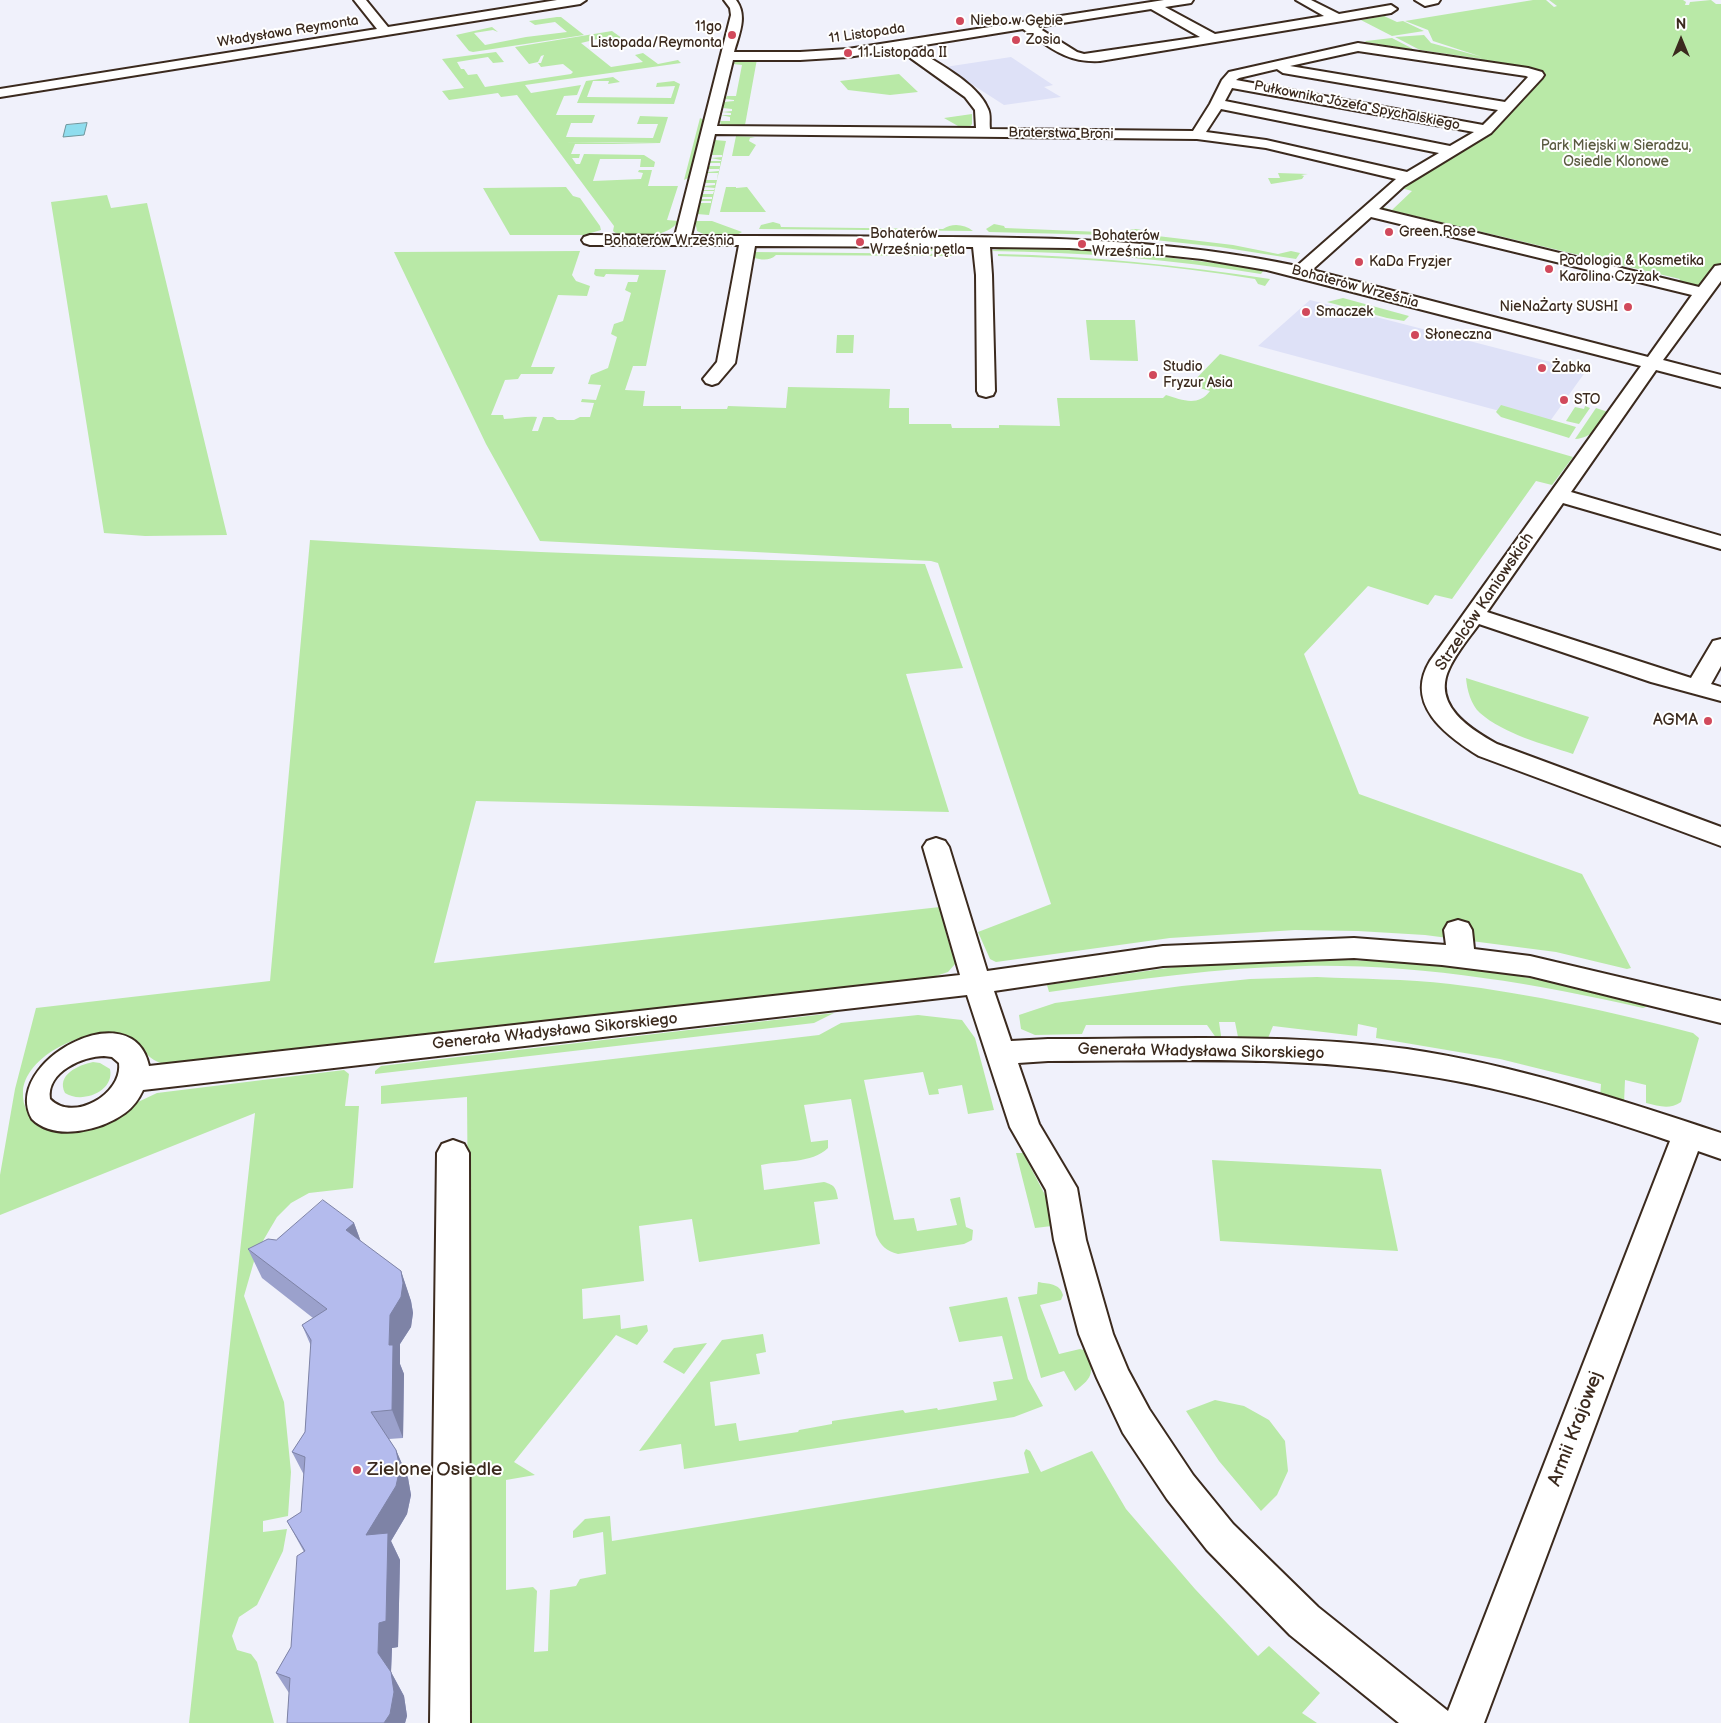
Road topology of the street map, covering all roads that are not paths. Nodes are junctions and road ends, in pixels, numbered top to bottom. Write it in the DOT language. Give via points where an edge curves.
graph roads {
  1 [pos="360,0"];
  2 [pos="580,0"];
  3 [pos="730,0"];
  4 [pos="1187,0"];
  5 [pos="1302,0"];
  6 [pos="1421,0"];
  7 [pos="1434,0"];
  8 [pos="1152,5"];
  9 [pos="1391,9"];
  10 [pos="1337,18"];
  11 [pos="1025,24"];
  12 [pos="385,31"];
  13 [pos="1212,38"];
  14 [pos="901,45"];
  15 [pos="728,56"];
  16 [pos="1270,66"];
  17 [pos="1228,82"];
  18 [pos="0,93"];
  19 [pos="1217,104"];
  20 [pos="1507,107"];
  21 [pos="709,130"];
  22 [pos="1486,130"];
  23 [pos="984,133"];
  24 [pos="1197,135"];
  25 [pos="1452,151"];
  26 [pos="1408,177"];
  27 [pos="1367,211"];
  28 [pos="590,240"];
  29 [pos="682,241"];
  30 [pos="748,241"];
  31 [pos="980,242"];
  32 [pos="1721,270"];
  33 [pos="1300,272"];
  34 [pos="1703,293"];
  35 [pos="1652,363"];
  36 [pos="712,379"];
  37 [pos="1721,381"];
  38 [pos="986,391"];
  39 [pos="1559,495"];
  40 [pos="1721,543"];
  41 [pos="1475,615"];
  42 [pos="1721,646"];
  43 [pos="1698,686"];
  44 [pos="1721,694"];
  45 [pos="1721,836"];
  46 [pos="936,847"];
  47 [pos="1458,930"];
  48 [pos="1461,958"];
  49 [pos="977,984"];
  50 [pos="1721,1012"];
  51 [pos="1000,1053"];
  52 [pos="134,1079"];
  53 [pos="1688,1135"];
  54 [pos="1721,1146"];
  55 [pos="453,1153"];
  56 [pos="450,1723"];
  57 [pos="1434,1723"];
  58 [pos="1464,1723"];
  1 -- 12 [label="street"];
  2 -- 12 [label="street, Władysława Reymonta"];
  3 -- 15 [label="street" via="737,10"];
  4 -- 8 [label="street, 11 Listopada"];
  5 -- 10 [label="street"];
  6 -- 7 [label="street"];
  8 -- 11 [label="street, 11 Listopada"];
  8 -- 13 [label="street"];
  9 -- 10 [label="street"];
  10 -- 13 [label="street"];
  11 -- 13 [label="street" via="1072,55 1084,58"];
  11 -- 14 [label="street, 11 Listopada"];
  12 -- 18 [label="street, Władysława Reymonta"];
  14 -- 15 [label="street, 11 Listopada" via="822,55"];
  14 -- 23 [label="street" via="972,96 982,110"];
  15 -- 21 [label="street"];
  16 -- 17 [label="street, Pułkownika Józefa Spychalskiego" via="1238,73"];
  16 -- 20 [label="street, Pułkownika Józefa Spychalskiego"];
  16 -- 20 [label="street, Pułkownika Józefa Spychalskiego" via="1362,47 1537,76"];
  17 -- 19 [label="street"];
  17 -- 22 [label="street, Pułkownika Józefa Spychalskiego"];
  19 -- 24 [label="street"];
  19 -- 25 [label="street, Pułkownika Józefa Spychalskiego"];
  20 -- 22 [label="street"];
  21 -- 23 [label="street, Braterstwa Broni"];
  21 -- 29 [label="street"];
  22 -- 25 [label="street"];
  23 -- 24 [label="street, Braterstwa Broni"];
  24 -- 26 [label="street, Braterstwa Broni" via="1266,144"];
  25 -- 26 [label="street"];
  26 -- 27 [label="street"];
  27 -- 33 [label="street"];
  27 -- 34 [label="street"];
  28 -- 29 [label="street, Bohaterów Września"];
  29 -- 30 [label="street, Bohaterów Września"];
  30 -- 31 [label="street, Bohaterów Września"];
  30 -- 36 [label="street, Bohaterów Września" via="726,363"];
  31 -- 33 [label="street, Bohaterów Września" via="1142,247 1236,259"];
  31 -- 38 [label="street" via="984,274"];
  32 -- 34 [label="street, Strzelców Kaniowskich"];
  33 -- 35 [label="street, Bohaterów Września"];
  34 -- 35 [label="street, Strzelców Kaniowskich"];
  35 -- 37 [label="street, Bohaterów Września"];
  35 -- 39 [label="street, Strzelców Kaniowskich"];
  39 -- 40 [label="street"];
  39 -- 41 [label="street, Strzelców Kaniowskich"];
  41 -- 43 [label="street" via="1659,677"];
  41 -- 45 [label="street, Strzelców Kaniowskich" via="1436,671 1433,684 1437,707 1452,725 1473,742 1508,759"];
  42 -- 43 [label="street"];
  43 -- 44 [label="street"];
  46 -- 49 [label="street"];
  47 -- 48 [label="street"];
  48 -- 49 [label="street, Generała Władysława Sikorskiego" via="1354,948 1248,951 1163,956"];
  48 -- 50 [label="street, Generała Władysława Sikorskiego" via="1530,966"];
  49 -- 51 [label="street"];
  49 -- 52 [label="street, Generała Władysława Sikorskiego"];
  51 -- 53 [label="street, Generała Władysława Sikorskiego" via="1281,1050 1406,1061 1528,1085 1630,1114"];
  51 -- 57 [label="street" via="1025,1127 1061,1188 1070,1240 1096,1334 1136,1421 1180,1487 1220,1537 1304,1622 1408,1706"];
  53 -- 54 [label="street, Generała Władysława Sikorskiego"];
  53 -- 58 [label="street, Armii Krajowej"];
  55 -- 56 [label="street"];
}
